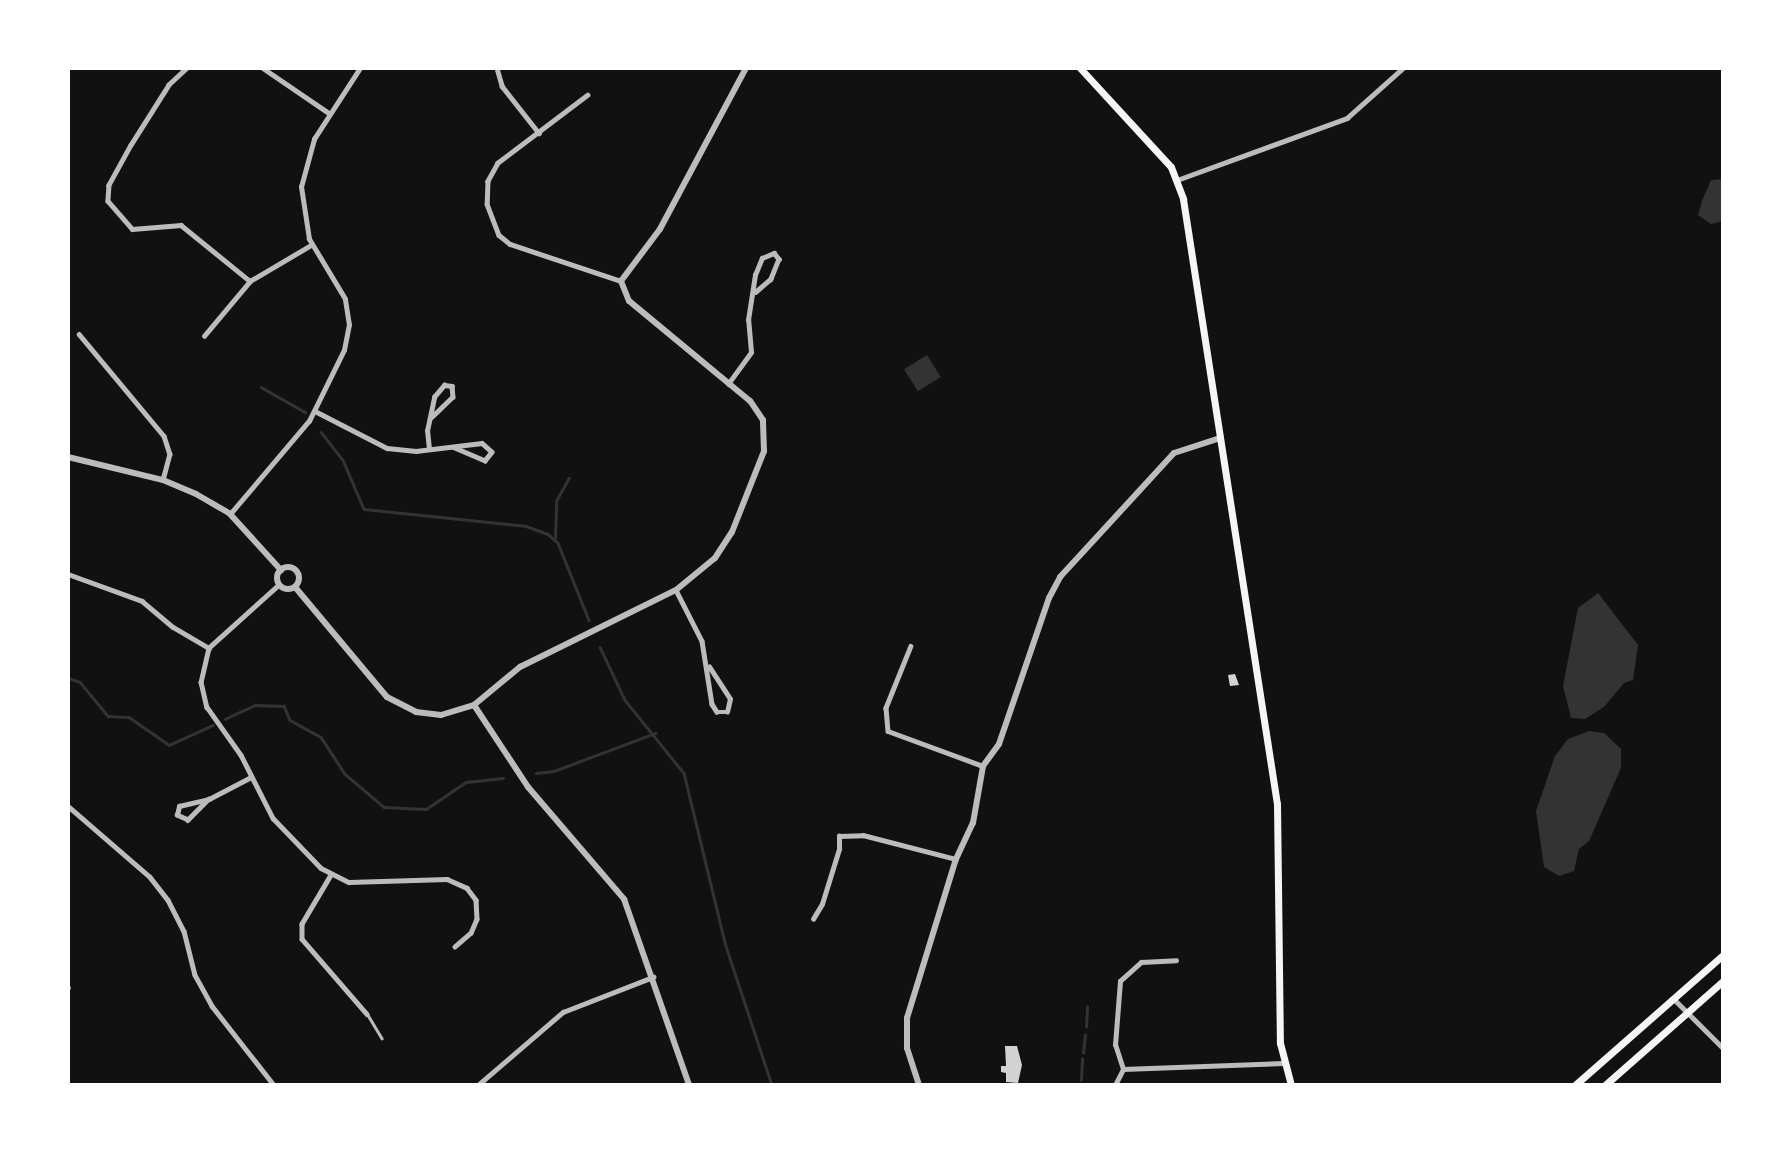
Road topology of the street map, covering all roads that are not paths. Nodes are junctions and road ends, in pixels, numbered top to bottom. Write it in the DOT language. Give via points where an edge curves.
graph roads {
  1 [pos="187,68"];
  2 [pos="263,68"];
  3 [pos="360,68"];
  4 [pos="497,68"];
  5 [pos="746,68"];
  6 [pos="1080,68"];
  7 [pos="1403,68"];
  8 [pos="589,96"];
  9 [pos="330,113"];
  10 [pos="539,133"];
  11 [pos="1177,180"];
  12 [pos="311,245"];
  13 [pos="250,281"];
  14 [pos="621,281"];
  15 [pos="756,292"];
  16 [pos="79,334"];
  17 [pos="204,336"];
  18 [pos="728,384"];
  19 [pos="315,411"];
  20 [pos="432,417"];
  21 [pos="1217,439"];
  22 [pos="454,448"];
  23 [pos="429,450"];
  24 [pos="68,457"];
  25 [pos="163,480"];
  26 [pos="230,514"];
  27 [pos="281,570"];
  28 [pos="68,574"];
  29 [pos="279,585"];
  30 [pos="295,587"];
  31 [pos="676,590"];
  32 [pos="911,646"];
  33 [pos="209,648"];
  34 [pos="709,667"];
  35 [pos="474,705"];
  36 [pos="984,766"];
  37 [pos="251,778"];
  38 [pos="209,799"];
  39 [pos="68,806"];
  40 [pos="956,859"];
  41 [pos="331,875"];
  42 [pos="813,919"];
  43 [pos="455,947"];
  44 [pos="1723,955"];
  45 [pos="1176,960"];
  46 [pos="654,977"];
  47 [pos="1723,981"];
  48 [pos="1674,998"];
  49 [pos="1686,1013"];
  50 [pos="367,1014"];
  51 [pos="382,1038"];
  52 [pos="1723,1048"];
  53 [pos="1284,1063"];
  54 [pos="1123,1069"];
  55 [pos="1579,1083"];
  56 [pos="274,1085"];
  57 [pos="478,1085"];
  58 [pos="689,1085"];
  59 [pos="919,1085"];
  60 [pos="1115,1085"];
  61 [pos="1291,1085"];
  62 [pos="1605,1085"];
  1 -- 13 [label="street" via="170,85 106,193 113,211 132,229 181,225"];
  2 -- 9 [label="street"];
  3 -- 9 [label="street"];
  4 -- 10 [label="street" via="502,86"];
  5 -- 14 [label="street" via="660,229"];
  6 -- 11 [label="main road" via="1157,151"];
  7 -- 11 [label="street" via="1347,118"];
  8 -- 10 [label="street"];
  9 -- 12 [label="street" via="308,151 302,180 303,219"];
  10 -- 14 [label="street" via="515,147 488,181 492,223 510,244"];
  11 -- 21 [label="main road"];
  12 -- 13 [label="street"];
  12 -- 19 [label="street" via="345,299 349,325 344,350"];
  13 -- 17 [label="street"];
  14 -- 18 [label="street" via="629,300"];
  15 -- 15 [label="street" via="762,258 774,253 779,260 771,279"];
  15 -- 18 [label="street" via="748,320 751,352"];
  16 -- 25 [label="street" via="164,436 170,454"];
  18 -- 31 [label="street" via="750,401 763,419 764,451 732,531 715,558"];
  19 -- 23 [label="street" via="378,446"];
  19 -- 26 [label="street"];
  20 -- 20 [label="street" via="434,397 444,385 452,386 453,397"];
  20 -- 23 [label="street"];
  21 -- 36 [label="street" via="1174,453 1060,577 999,744"];
  21 -- 53 [label="main road" via="1277,804 1278,1003"];
  22 -- 22 [label="street" via="482,443 492,452 485,461"];
  22 -- 23 [label="street"];
  24 -- 25 [label="street"];
  25 -- 26 [label="street"];
  26 -- 27 [label="street"];
  27 -- 29 [label="street"];
  27 -- 30 [label="street" via="296,571"];
  28 -- 33 [label="street" via="142,601"];
  29 -- 30 [label="street"];
  29 -- 33 [label="street"];
  30 -- 35 [label="street" via="396,703 432,715"];
  31 -- 34 [label="street" via="693,618"];
  31 -- 35 [label="street" via="520,667"];
  32 -- 36 [label="street" via="886,708 888,731"];
  33 -- 37 [label="street" via="201,672 204,699"];
  34 -- 34 [label="street" via="730,699 727,712 717,712 712,704"];
  35 -- 46 [label="street" via="528,788 624,899"];
  36 -- 40 [label="street" via="976,814"];
  37 -- 38 [label="street"];
  37 -- 41 [label="street" via="282,831"];
  38 -- 38 [label="street" via="188,820 177,815 179,806"];
  39 -- 56 [label="street" via="150,877 169,900 184,931 195,975 212,1006"];
  40 -- 42 [label="street" via="863,835 839,836 826,893"];
  40 -- 59 [label="street" via="906,1018 906,1048"];
  41 -- 43 [label="street" via="359,883 447,879 461,883 472,893 478,913 471,933"];
  41 -- 50 [label="street" via="302,924 302,939"];
  44 -- 48 [label="main road"];
  45 -- 54 [label="street" via="1141,962 1120,981 1115,1045"];
  46 -- 57 [label="street" via="563,1012"];
  46 -- 58 [label="street"];
  47 -- 49 [label="main road"];
  48 -- 49 [label="street"];
  48 -- 55 [label="main road"];
  49 -- 52 [label="street"];
  49 -- 62 [label="main road"];
  50 -- 51 [label="lane"];
  53 -- 54 [label="street"];
  53 -- 61 [label="main road"];
  54 -- 60 [label="street"];
}
